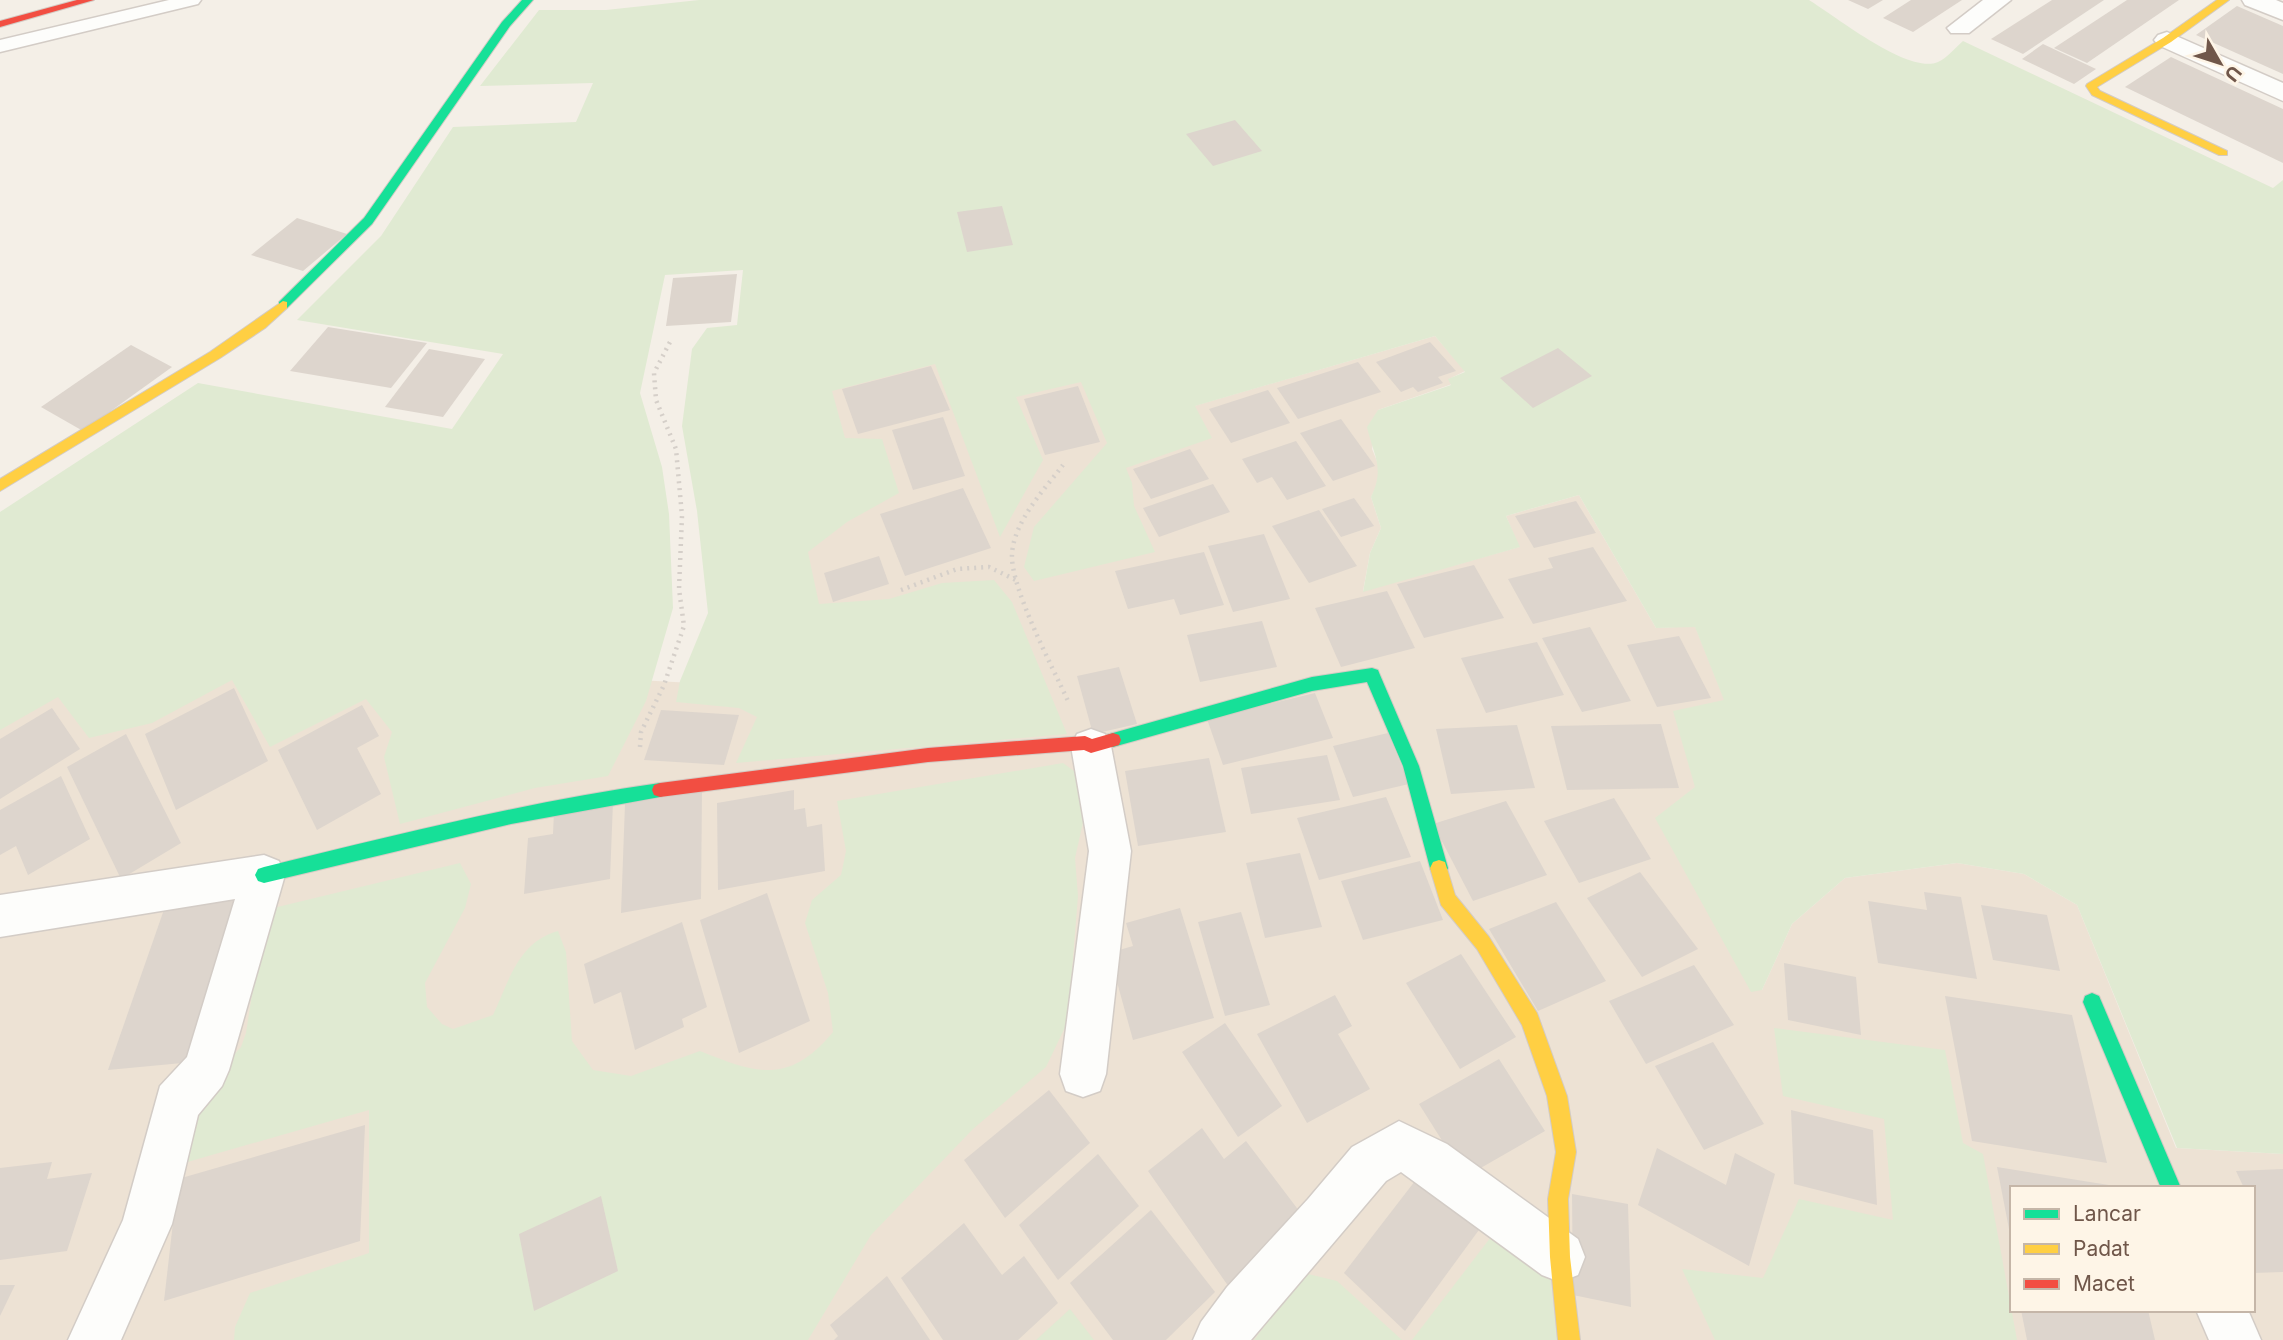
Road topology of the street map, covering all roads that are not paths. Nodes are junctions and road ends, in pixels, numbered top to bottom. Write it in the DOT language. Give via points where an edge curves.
graph roads {
  1 [pos="89,0"];
  2 [pos="192,0"];
  3 [pos="528,0"];
  4 [pos="1999,0"];
  5 [pos="2224,0"];
  6 [pos="2255,0"];
  7 [pos="2283,12"];
  8 [pos="0,24"];
  9 [pos="1961,28"];
  10 [pos="2167,40"];
  11 [pos="0,46"];
  12 [pos="2283,93"];
  13 [pos="2223,153"];
  14 [pos="0,486"];
  15 [pos="1088,745"];
  16 [pos="264,875"];
  17 [pos="0,916"];
  18 [pos="2092,1002"];
  19 [pos="1083,1074"];
  20 [pos="2170,1186"];
  21 [pos="1560,1257"];
  22 [pos="2223,1312"];
  23 [pos="94,1340"];
  24 [pos="1219,1340"];
  25 [pos="1569,1340"];
  26 [pos="2235,1340"];
  1 -- 8 [label="main road"];
  2 -- 11 [label="lane"];
  3 -- 14 [label="main road" via="506,24 368,221 305,286 260,325 215,355"];
  4 -- 9 [label="street"];
  5 -- 10 [label="main road"];
  6 -- 7 [label="street"];
  10 -- 12 [label="street"];
  10 -- 13 [label="main road" via="2092,89"];
  15 -- 16 [label="main road" via="928,755 634,793"];
  15 -- 19 [label="street" via="1110,851"];
  15 -- 21 [label="main road" via="1312,684 1372,675 1410,766 1447,899 1483,943 1530,1020 1557,1096 1566,1152 1558,1199"];
  16 -- 17 [label="street"];
  16 -- 23 [label="street" via="206,1070 177,1102 147,1224"];
  18 -- 20 [label="main road"];
  21 -- 24 [label="street" via="1430,1161 1399,1145 1369,1164"];
  21 -- 25 [label="main road"];
  22 -- 26 [label="street"];
}
